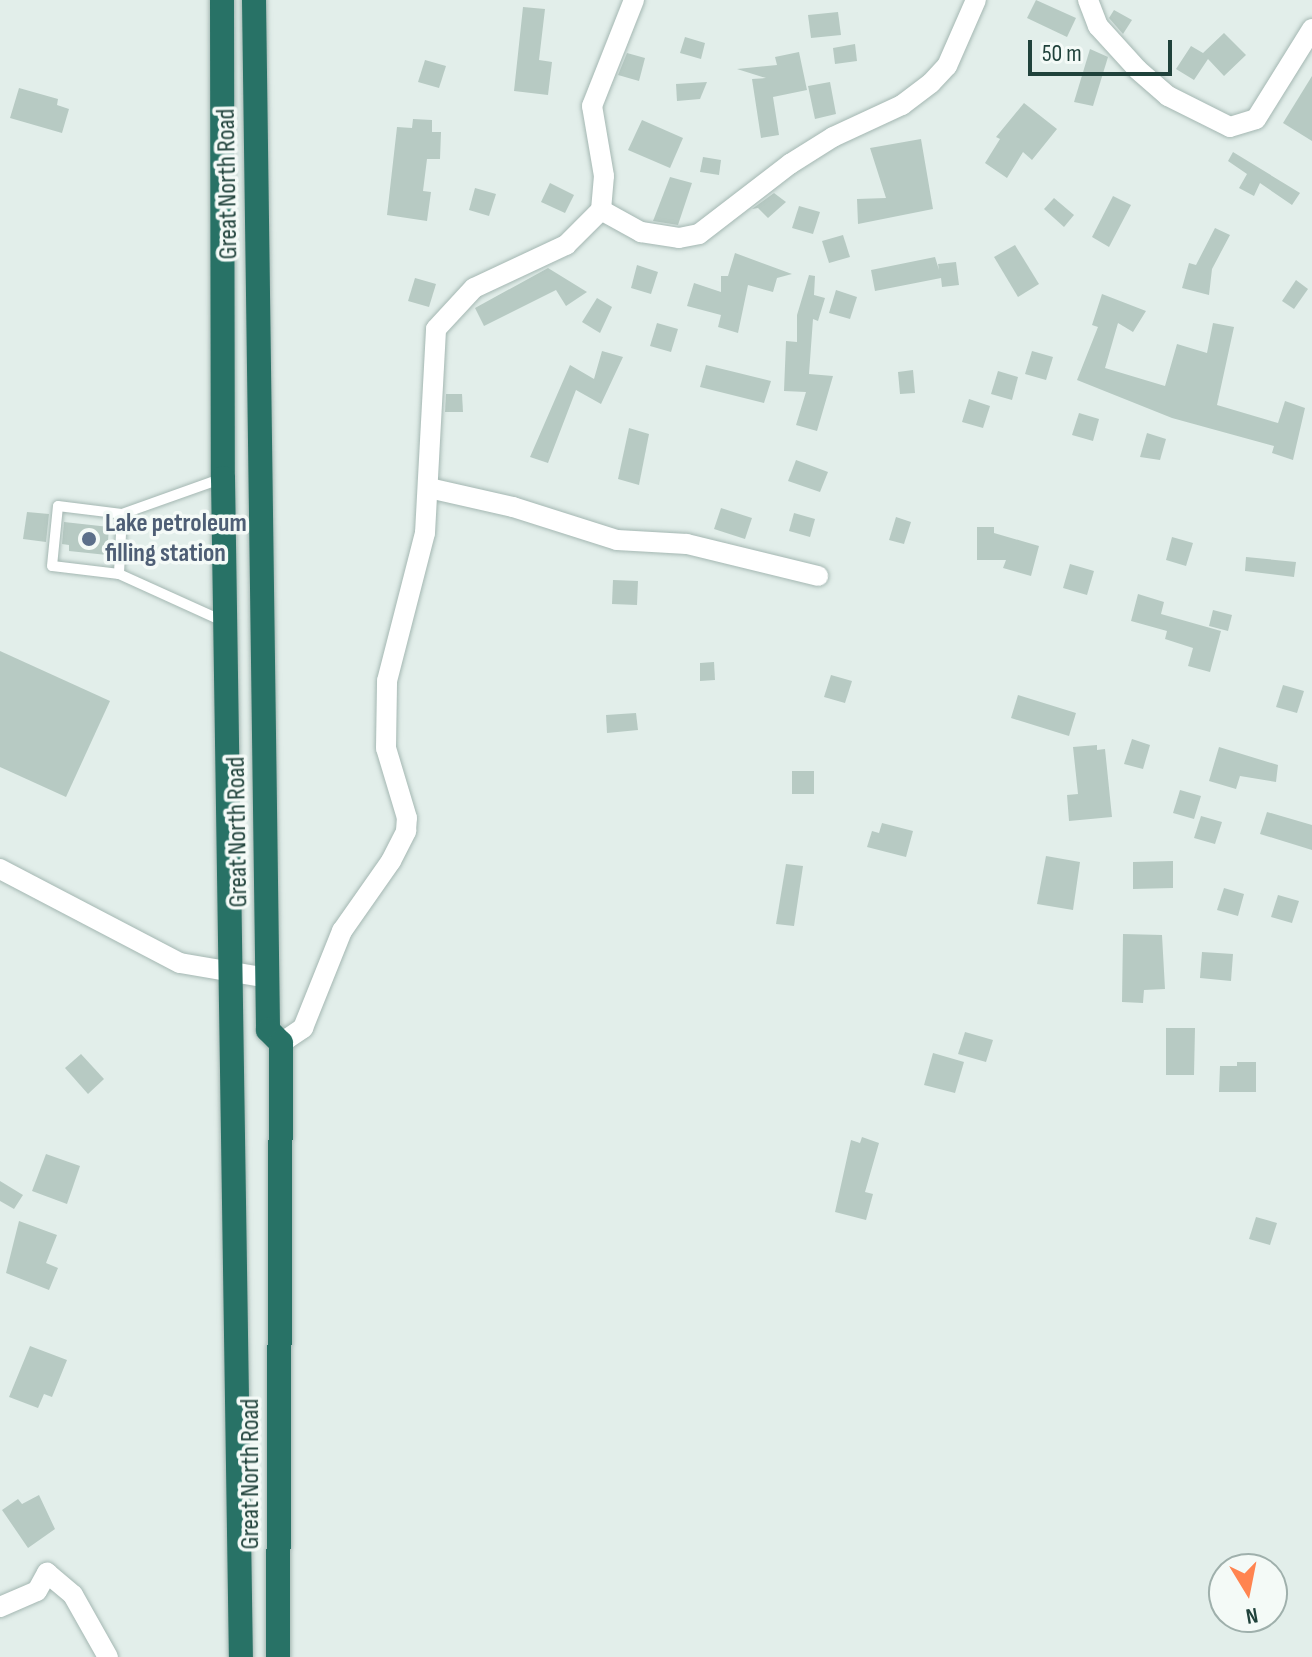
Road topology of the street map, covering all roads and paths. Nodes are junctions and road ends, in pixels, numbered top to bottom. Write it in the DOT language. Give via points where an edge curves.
graph roads {
  1 [pos="222,0"];
  2 [pos="254,0"];
  3 [pos="634,0"];
  4 [pos="976,0"];
  5 [pos="1088,0"];
  6 [pos="1312,29"];
  7 [pos="601,210"];
  8 [pos="223,478"];
  9 [pos="429,488"];
  10 [pos="122,514"];
  11 [pos="119,574"];
  12 [pos="818,576"];
  13 [pos="227,623"];
  14 [pos="0,869"];
  15 [pos="234,975"];
  16 [pos="268,978"];
  17 [pos="281,1043"];
  18 [pos="0,1607"];
  19 [pos="108,1657"];
  20 [pos="241,1657"];
  21 [pos="278,1657"];
  1 -- 8 [label="highway, Great North Road"];
  2 -- 16 [label="highway, Great North Road"];
  3 -- 7 [label="street" via="592,106 604,176"];
  4 -- 7 [label="street" via="947,66 931,83 902,105 811,150 699,234 679,238 641,232"];
  5 -- 6 [label="street" via="1098,26 1138,70 1168,96 1230,127 1256,119"];
  7 -- 9 [label="street" via="566,245 474,288 436,329 431,346 436,398"];
  8 -- 10 [label="lane"];
  8 -- 13 [label="highway, Great North Road"];
  9 -- 12 [label="street" via="513,507 617,540 687,544"];
  9 -- 17 [label="street" via="418,573 387,681 386,748 407,818 406,831 342,931 303,1028"];
  10 -- 11 [label="lane"];
  10 -- 11 [label="lane" via="58,506 52,566"];
  11 -- 13 [label="lane"];
  13 -- 15 [label="highway, Great North Road"];
  14 -- 15 [label="street" via="180,963"];
  15 -- 16 [label="street"];
  15 -- 20 [label="highway, Great North Road"];
  16 -- 17 [label="highway, Great North Road" via="268,1030"];
  17 -- 21 [label="highway, Great North Road"];
  18 -- 19 [label="street" via="37,1591 47,1573 73,1595"];
}
